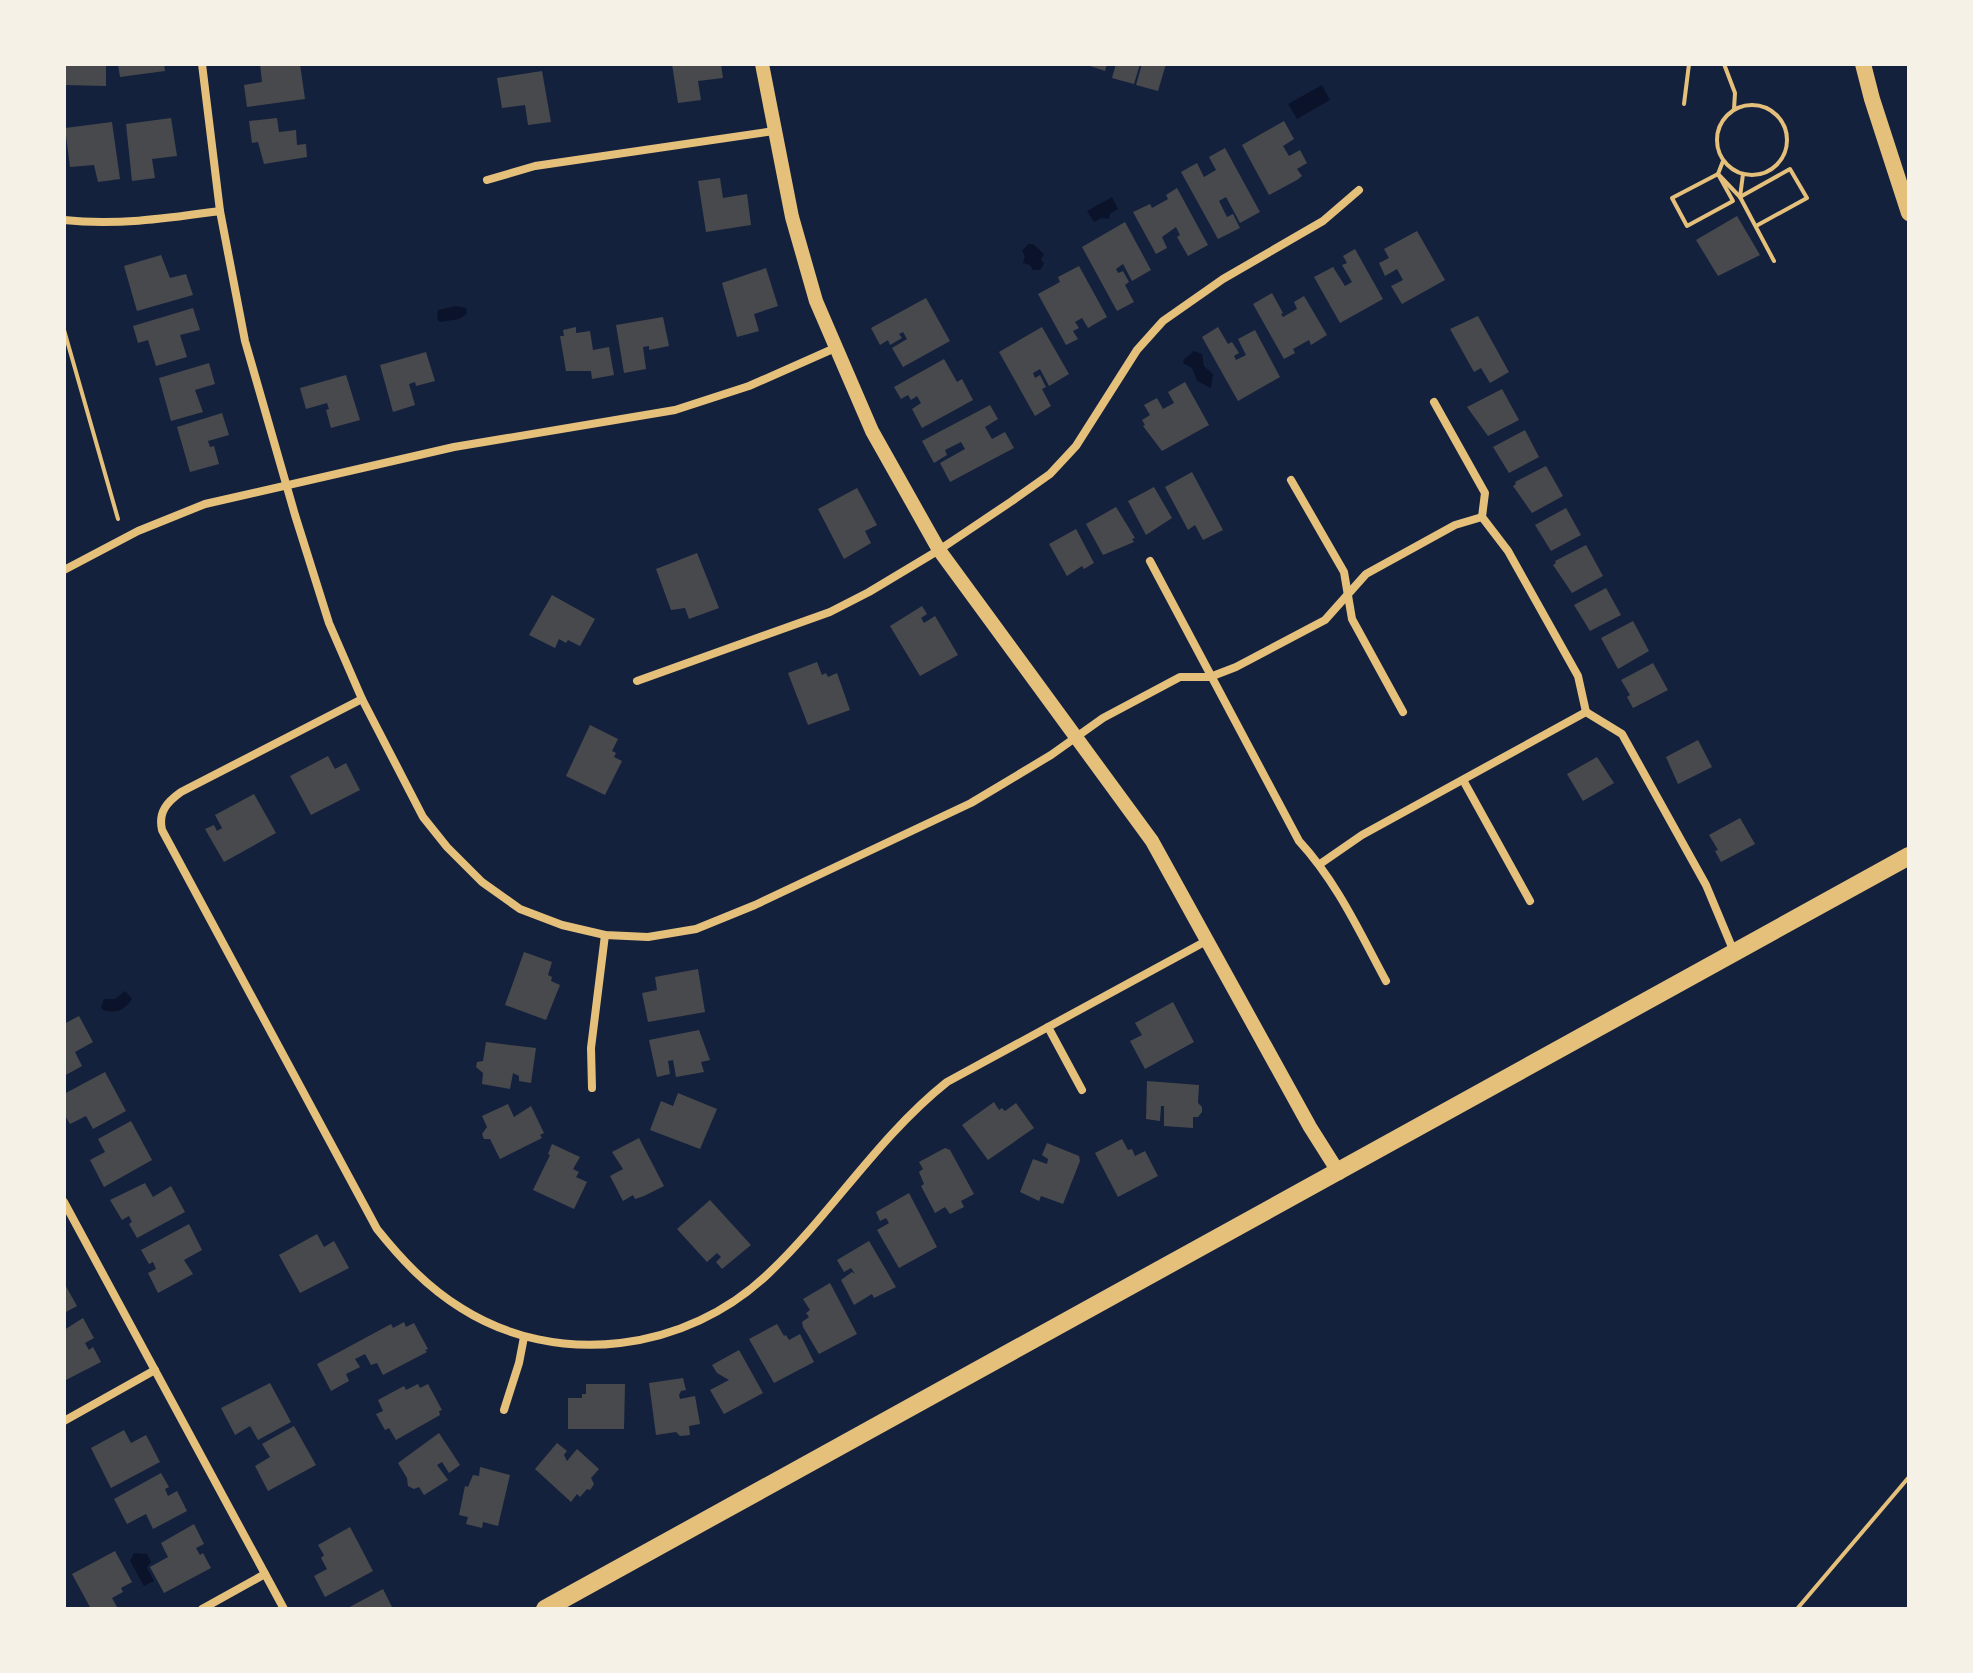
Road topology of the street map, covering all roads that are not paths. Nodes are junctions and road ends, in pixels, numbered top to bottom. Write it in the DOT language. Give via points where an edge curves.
graph roads {
  1 [pos="202,64"];
  2 [pos="762,64"];
  3 [pos="1863,64"];
  4 [pos="774,131"];
  5 [pos="487,180"];
  6 [pos="1359,190"];
  7 [pos="220,211"];
  8 [pos="1909,213"];
  9 [pos="64,220"];
  10 [pos="835,348"];
  11 [pos="1434,402"];
  12 [pos="1291,480"];
  13 [pos="286,485"];
  14 [pos="1482,517"];
  15 [pos="939,550"];
  16 [pos="1150,561"];
  17 [pos="64,570"];
  18 [pos="1348,595"];
  19 [pos="1210,677"];
  20 [pos="637,681"];
  21 [pos="362,699"];
  22 [pos="1403,712"];
  23 [pos="1586,712"];
  24 [pos="1075,738"];
  25 [pos="1463,780"];
  26 [pos="1909,856"];
  27 [pos="1320,864"];
  28 [pos="1530,901"];
  29 [pos="605,935"];
  30 [pos="1208,940"];
  31 [pos="1734,952"];
  32 [pos="1386,981"];
  33 [pos="1048,1027"];
  34 [pos="592,1088"];
  35 [pos="1082,1090"];
  36 [pos="1339,1173"];
  37 [pos="64,1202"];
  38 [pos="524,1337"];
  39 [pos="155,1370"];
  40 [pos="504,1410"];
  41 [pos="64,1421"];
  42 [pos="265,1574"];
  43 [pos="202,1609"];
  44 [pos="284,1609"];
  45 [pos="545,1609"];
  1 -- 7 [label="street"];
  2 -- 4 [label="street"];
  3 -- 8 [label="main road"];
  4 -- 5 [label="street" via="535,166"];
  4 -- 10 [label="street" via="792,217"];
  6 -- 15 [label="street" via="1323,221 1163,321 1137,350 1076,446 1050,474"];
  7 -- 9 [label="street" via="127,221"];
  7 -- 13 [label="street" via="245,341"];
  10 -- 13 [label="street" via="749,386 675,410 454,447"];
  10 -- 15 [label="street" via="872,431"];
  11 -- 14 [label="street" via="1485,493"];
  12 -- 18 [label="street" via="1344,572"];
  13 -- 17 [label="street" via="205,504"];
  13 -- 21 [label="street" via="329,623"];
  14 -- 18 [label="street" via="1455,525 1366,574"];
  14 -- 23 [label="street" via="1508,551 1578,676"];
  15 -- 20 [label="street" via="830,612"];
  15 -- 24 [label="street"];
  16 -- 19 [label="street"];
  18 -- 19 [label="street" via="1325,620"];
  18 -- 22 [label="street" via="1352,619"];
  19 -- 24 [label="street" via="1180,677"];
  19 -- 27 [label="street" via="1299,841"];
  21 -- 29 [label="street" via="423,817 482,882 520,909"];
  21 -- 38 [label="street" via="181,792 164,807 162,830 377,1229 410,1269 461,1309"];
  23 -- 25 [label="street"];
  23 -- 31 [label="street" via="1622,734 1706,885"];
  24 -- 29 [label="street" via="971,803 755,905 696,929 648,937"];
  24 -- 30 [label="street" via="1152,841"];
  25 -- 27 [label="street"];
  25 -- 28 [label="street"];
  26 -- 31 [label="main road"];
  27 -- 32 [label="street"];
  29 -- 34 [label="street" via="591,1048"];
  30 -- 33 [label="street"];
  30 -- 36 [label="street"];
  31 -- 36 [label="main road"];
  33 -- 35 [label="street"];
  33 -- 38 [label="street" via="947,1082 915,1107 791,1250 720,1310 690,1325 620,1344 551,1343"];
  36 -- 45 [label="main road"];
  37 -- 39 [label="street"];
  38 -- 40 [label="street"];
  39 -- 41 [label="street"];
  39 -- 42 [label="street"];
  42 -- 43 [label="street"];
  42 -- 44 [label="street"];
}
